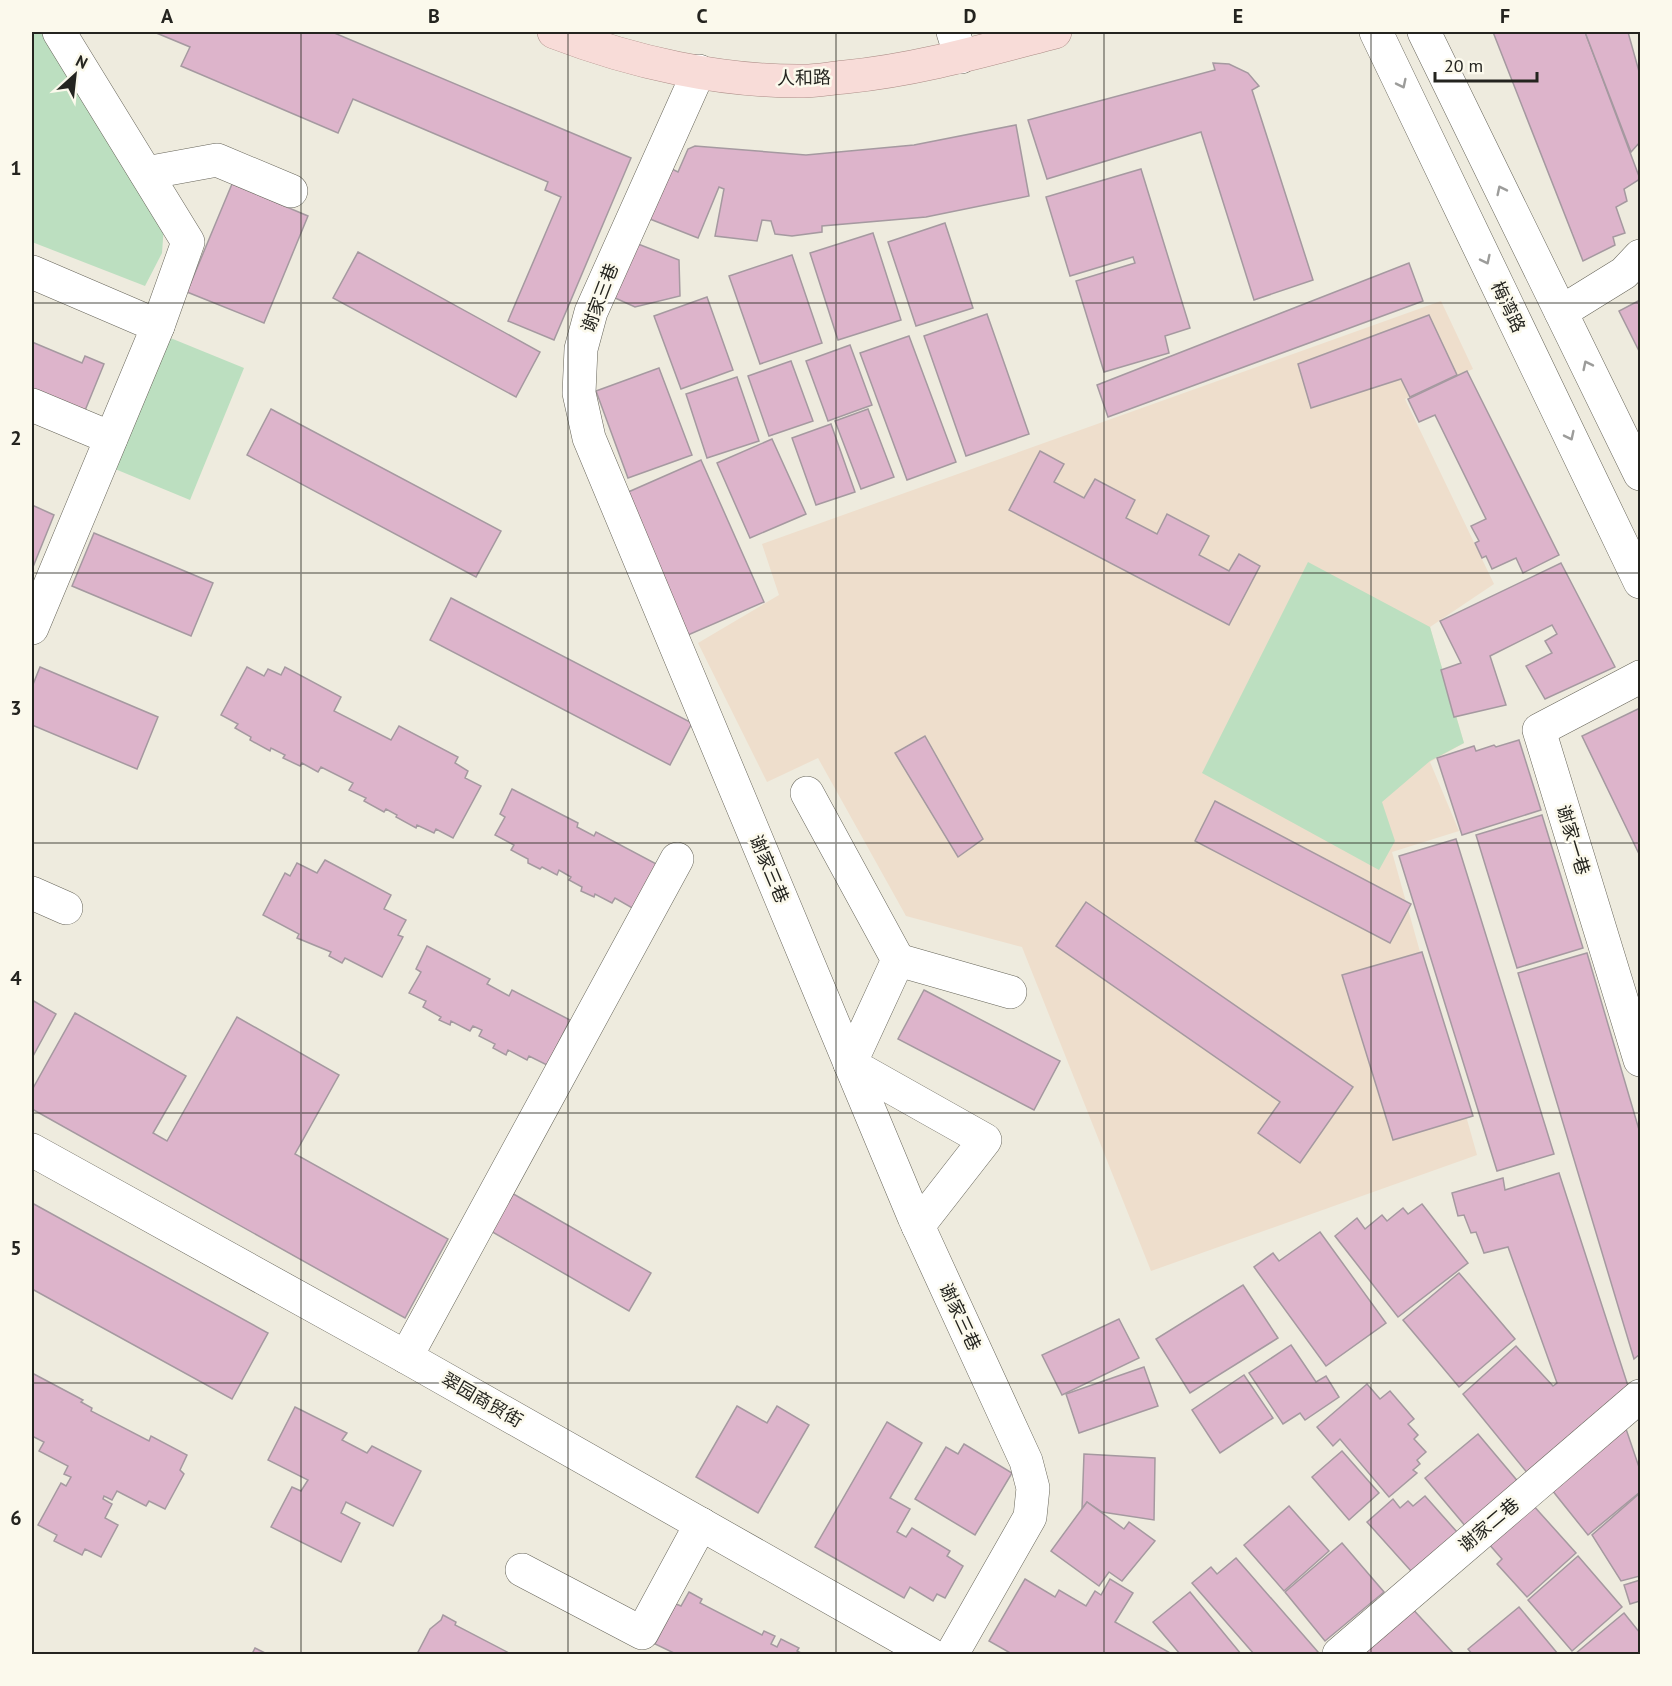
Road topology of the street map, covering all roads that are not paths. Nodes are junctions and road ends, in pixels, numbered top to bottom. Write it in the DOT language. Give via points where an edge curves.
graph roads {
  1 [pos="59,32"];
  2 [pos="554,32"];
  3 [pos="1055,32"];
  4 [pos="1376,32"];
  5 [pos="1424,32"];
  6 [pos="957,44"];
  7 [pos="699,71"];
  8 [pos="146,173"];
  9 [pos="291,191"];
  10 [pos="1641,256"];
  11 [pos="32,272"];
  12 [pos="1561,312"];
  13 [pos="158,326"];
  14 [pos="32,405"];
  15 [pos="111,438"];
  16 [pos="1641,474"];
  17 [pos="1641,582"];
  18 [pos="32,628"];
  19 [pos="1641,677"];
  20 [pos="807,793"];
  21 [pos="677,859"];
  22 [pos="32,893"];
  23 [pos="66,908"];
  24 [pos="898,960"];
  25 [pos="1010,992"];
  26 [pos="1641,1060"];
  27 [pos="850,1064"];
  28 [pos="32,1150"];
  29 [pos="918,1226"];
  30 [pos="406,1356"];
  31 [pos="1641,1396"];
  32 [pos="701,1524"];
  33 [pos="522,1570"];
  34 [pos="645,1644"];
  35 [pos="930,1654"];
  36 [pos="952,1654"];
  37 [pos="1339,1654"];
  1 -- 8 [label="street"];
  2 -- 7 [label="main road, 人和路" via="651,62"];
  3 -- 6 [label="main road, 人和路"];
  4 -- 17 [label="street, 梅湾路, one-way"];
  12 -- 5 [label="street, one-way"];
  6 -- 7 [label="main road, 人和路" via="872,74 804,81"];
  7 -- 27 [label="street, 谢家三巷" via="591,312 581,349 579,393 589,438"];
  8 -- 9 [label="street" via="217,160"];
  8 -- 13 [label="street" via="188,242"];
  10 -- 12 [label="street" via="1624,273"];
  11 -- 13 [label="street"];
  16 -- 12 [label="street, one-way"];
  13 -- 15 [label="street"];
  14 -- 15 [label="street"];
  15 -- 18 [label="street"];
  19 -- 26 [label="street, 谢家一巷" via="1539,730"];
  20 -- 24 [label="street"];
  21 -- 30 [label="street"];
  22 -- 23 [label="street"];
  24 -- 25 [label="street"];
  24 -- 27 [label="street"];
  27 -- 29 [label="street, 谢家三巷"];
  27 -- 29 [label="street" via="985,1140"];
  28 -- 30 [label="street, 翠园商贸街"];
  29 -- 36 [label="street, 谢家三巷" via="1026,1461 1033,1488 1030,1517"];
  30 -- 32 [label="street, 翠园商贸街"];
  31 -- 37 [label="street, 谢家二巷"];
  32 -- 34 [label="street"];
  32 -- 35 [label="street, 翠园商贸街"];
  33 -- 34 [label="street"];
}
